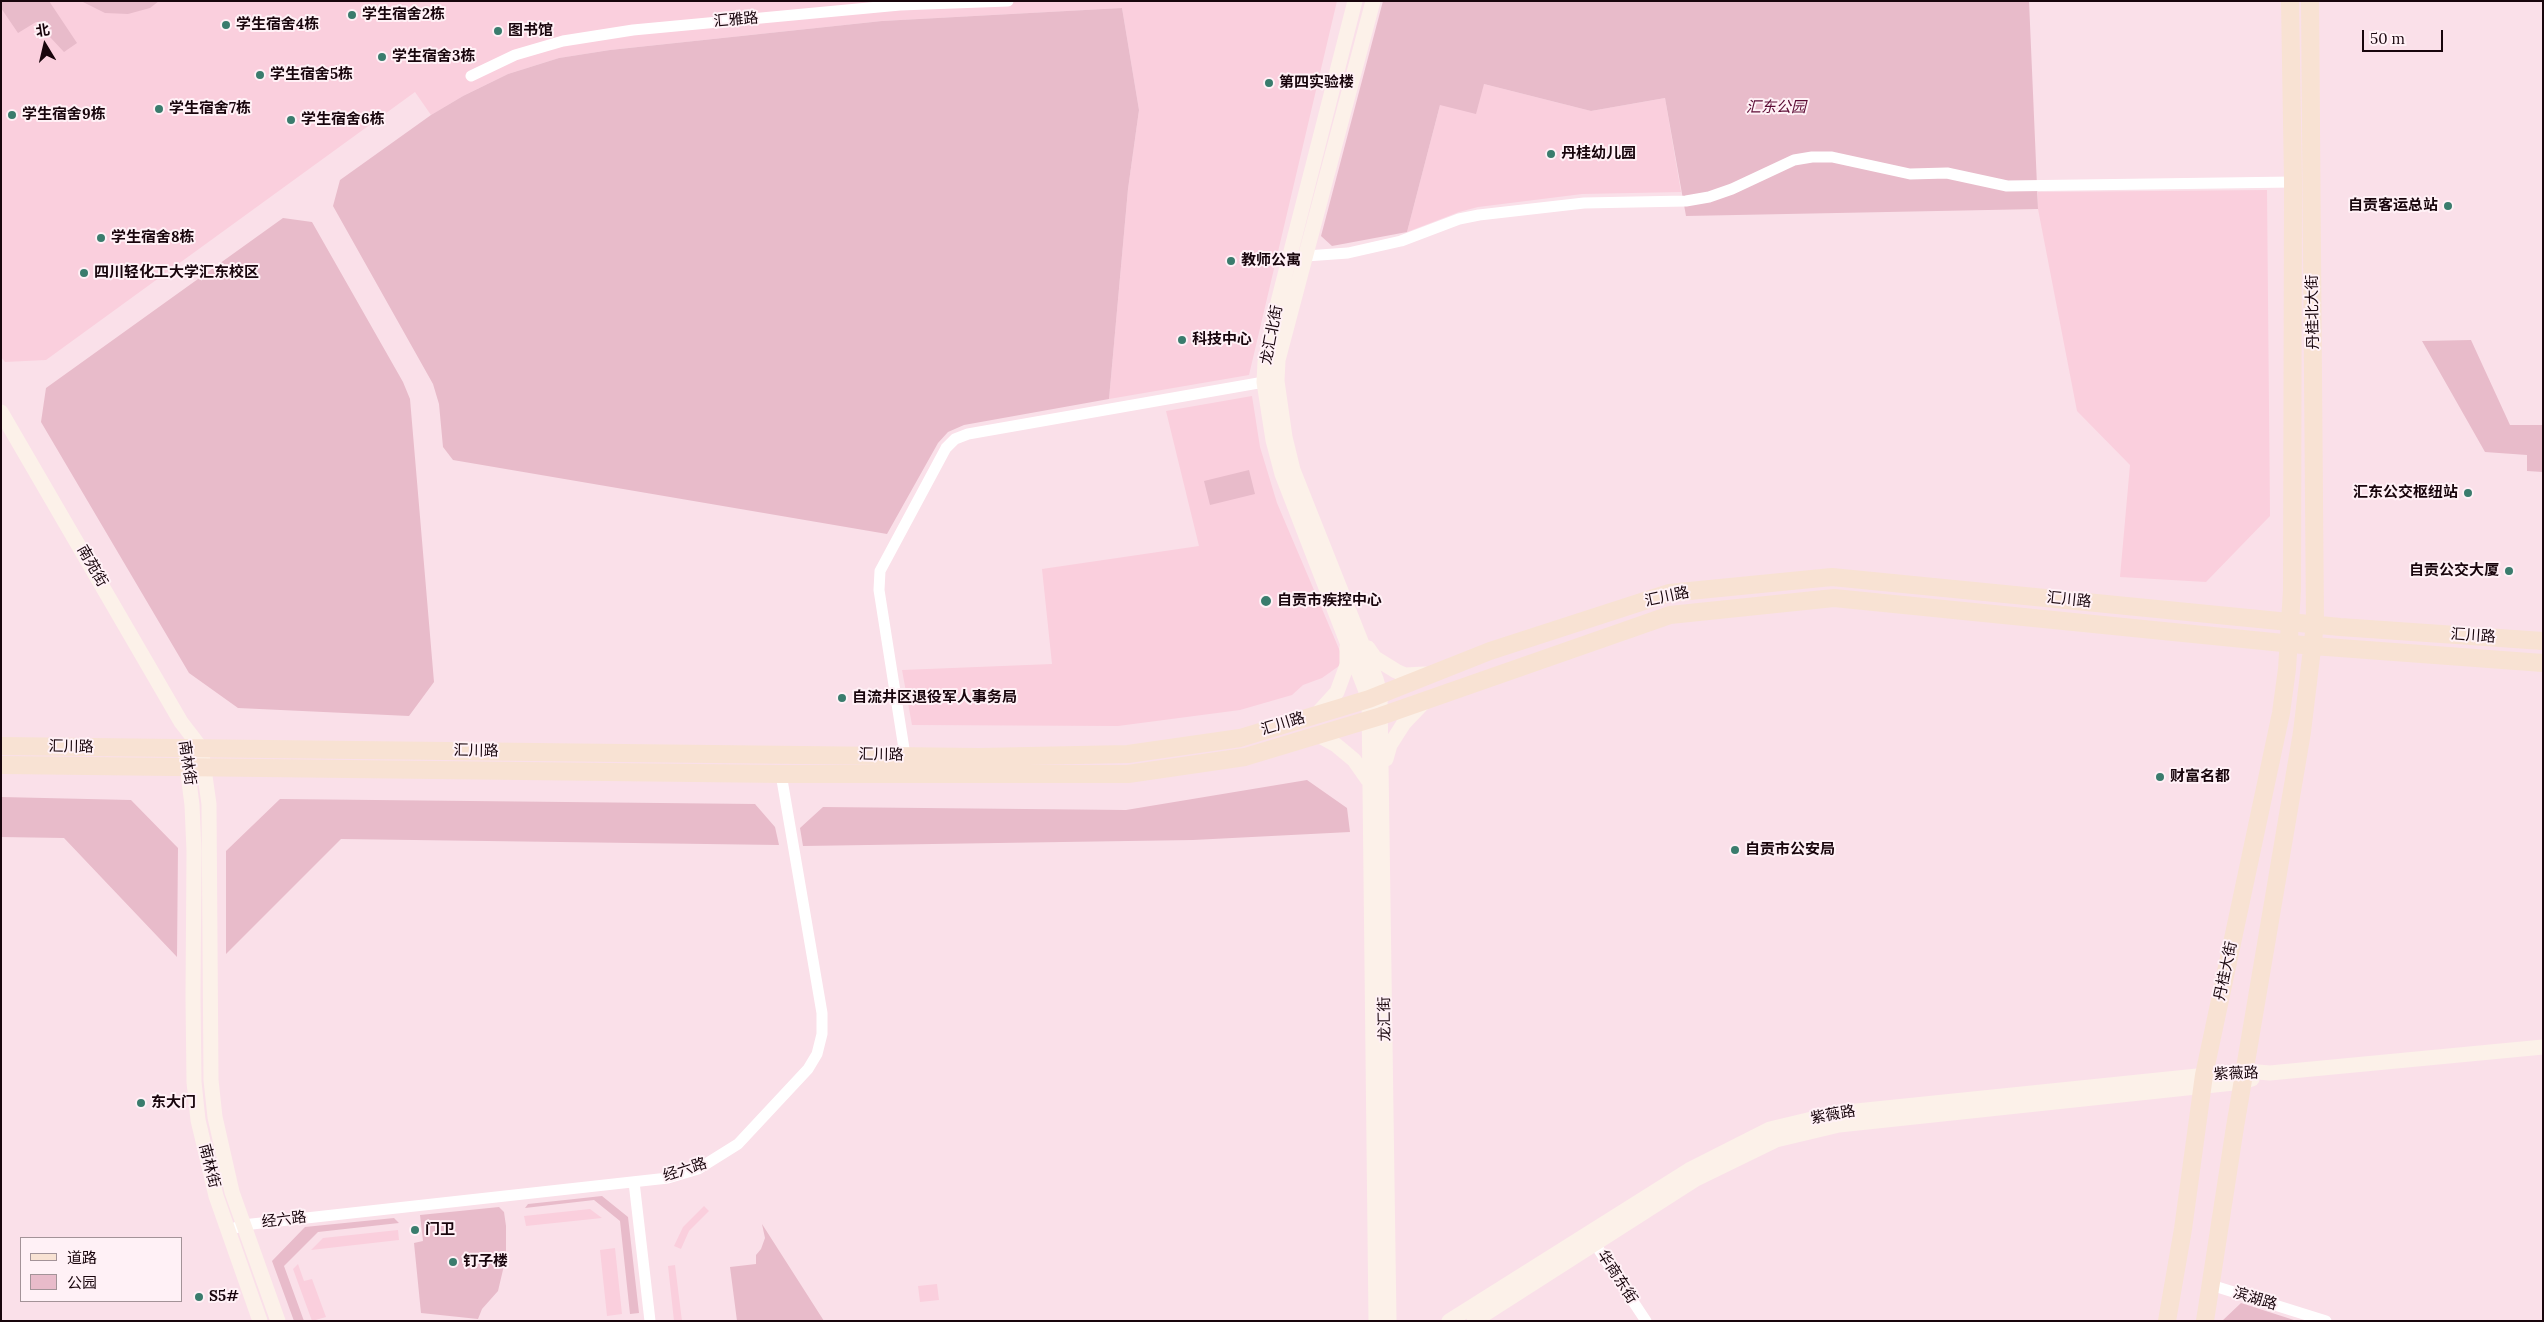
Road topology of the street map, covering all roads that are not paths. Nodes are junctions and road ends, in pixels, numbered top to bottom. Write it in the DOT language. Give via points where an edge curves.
graph roads {
  1 [pos="1008,1"];
  2 [pos="1355,1"];
  3 [pos="1373,1"];
  4 [pos="2290,1"];
  5 [pos="2310,1"];
  6 [pos="471,76"];
  7 [pos="2293,182"];
  8 [pos="1306,256"];
  9 [pos="1264,382"];
  10 [pos="1,412"];
  11 [pos="2291,622"];
  12 [pos="2315,624"];
  13 [pos="1353,636"];
  14 [pos="2543,641"];
  15 [pos="2289,644"];
  16 [pos="2312,646"];
  17 [pos="2543,662"];
  18 [pos="1432,674"];
  19 [pos="1374,696"];
  20 [pos="1426,700"];
  21 [pos="1317,714"];
  22 [pos="1375,718"];
  23 [pos="181,722"];
  24 [pos="1318,735"];
  25 [pos="1,746"];
  26 [pos="193,748"];
  27 [pos="905,756"];
  28 [pos="1,765"];
  29 [pos="197,767"];
  30 [pos="781,774"];
  31 [pos="1375,778"];
  32 [pos="2543,1047"];
  33 [pos="2245,1077"];
  34 [pos="2202,1081"];
  35 [pos="634,1182"];
  36 [pos="243,1225"];
  37 [pos="227,1231"];
  38 [pos="1591,1238"];
  39 [pos="2212,1285"];
  40 [pos="260,1321"];
  41 [pos="278,1321"];
  42 [pos="650,1321"];
  43 [pos="1376,1321"];
  44 [pos="1389,1321"];
  45 [pos="1449,1321"];
  46 [pos="1474,1321"];
  47 [pos="1646,1321"];
  48 [pos="2167,1321"];
  49 [pos="2205,1321"];
  50 [pos="2326,1321"];
  1 -- 6 [label="street, 汇雅路" via="900,5 633,30 563,41 515,55"];
  2 -- 9 [label="main road, 龙汇北街" via="1278,302"];
  3 -- 8 [label="main road, 龙汇北街"];
  4 -- 7 [label="main road, 丹桂北大街"];
  5 -- 12 [label="main road, 丹桂北大街"];
  7 -- 8 [label="street" via="2007,186 1947,173 1910,174 1832,157 1812,157 1794,160 1709,197 1686,201 1584,203 1479,215 1459,219 1401,241 1348,253"];
  7 -- 11 [label="main road, 丹桂北大街"];
  8 -- 13 [label="main road, 龙汇北街" via="1278,360 1277,380 1293,470"];
  9 -- 13 [label="main road, 龙汇北街" via="1282,474"];
  9 -- 27 [label="street" via="968,434 955,439 946,448 880,571 879,590"];
  10 -- 23 [label="main road, 南苑街"];
  11 -- 12 [label="main road, 汇川路"];
  11 -- 15 [label="main road, 丹桂大街"];
  11 -- 18 [label="main road, 汇川路" via="1832,577 1669,593"];
  12 -- 14 [label="main road, 汇川路"];
  12 -- 16 [label="main road, 丹桂北大街"];
  13 -- 18 [label="main road" via="1375,658 1396,671 1405,675"];
  13 -- 19 [label="main road, 龙汇北街"];
  13 -- 21 [label="main road" via="1337,692"];
  15 -- 16 [label="main road, 汇川路"];
  15 -- 20 [label="main road, 汇川路" via="1834,598 1670,615"];
  15 -- 34 [label="main road, 丹桂大街" via="2281,713"];
  16 -- 17 [label="main road, 汇川路"];
  16 -- 33 [label="main road, 丹桂北大街" via="2302,732"];
  18 -- 19 [label="main road, 汇川路"];
  19 -- 21 [label="main road, 汇川路"];
  19 -- 22 [label="main road, 龙汇北街"];
  20 -- 22 [label="main road, 汇川路"];
  20 -- 31 [label="main road" via="1404,723"];
  21 -- 27 [label="main road, 汇川路" via="1240,738 1128,754"];
  22 -- 24 [label="main road, 汇川路"];
  22 -- 31 [label="main road, 龙汇街"];
  23 -- 26 [label="main road, 南林街"];
  24 -- 30 [label="main road, 汇川路" via="1245,757 1128,774"];
  24 -- 31 [label="main road" via="1336,745"];
  25 -- 26 [label="main road, 汇川路"];
  26 -- 27 [label="main road, 汇川路"];
  26 -- 29 [label="main road, 南林街"];
  28 -- 29 [label="main road, 汇川路"];
  29 -- 30 [label="main road, 汇川路"];
  29 -- 36 [label="main road, 南林街" via="211,850 213,1098 221,1148"];
  29 -- 37 [label="main road, 南林街" via="194,1082 204,1151"];
  30 -- 35 [label="street, 经六路" via="822,1013 822,1034 817,1054 788,1094 725,1154 682,1175"];
  31 -- 43 [label="main road, 龙汇街"];
  31 -- 44 [label="main road, 龙汇街"];
  32 -- 33 [label="main road, 紫薇路"];
  33 -- 34 [label="main road, 紫薇路"];
  33 -- 39 [label="main road, 丹桂北大街"];
  34 -- 38 [label="main road, 紫薇路" via="1837,1113 1770,1129 1689,1170"];
  34 -- 48 [label="main road, 丹桂大街"];
  35 -- 36 [label="street, 经六路"];
  35 -- 42 [label="street"];
  36 -- 37 [label="street, 经六路"];
  36 -- 41 [label="main road, 南林街"];
  37 -- 40 [label="main road, 南林街"];
  38 -- 45 [label="main road, 紫薇路"];
  38 -- 46 [label="main road, 紫薇路"];
  38 -- 47 [label="street, 华商东街"];
  39 -- 49 [label="main road, 丹桂北大街"];
  39 -- 50 [label="street, 滨湖路"];
}
